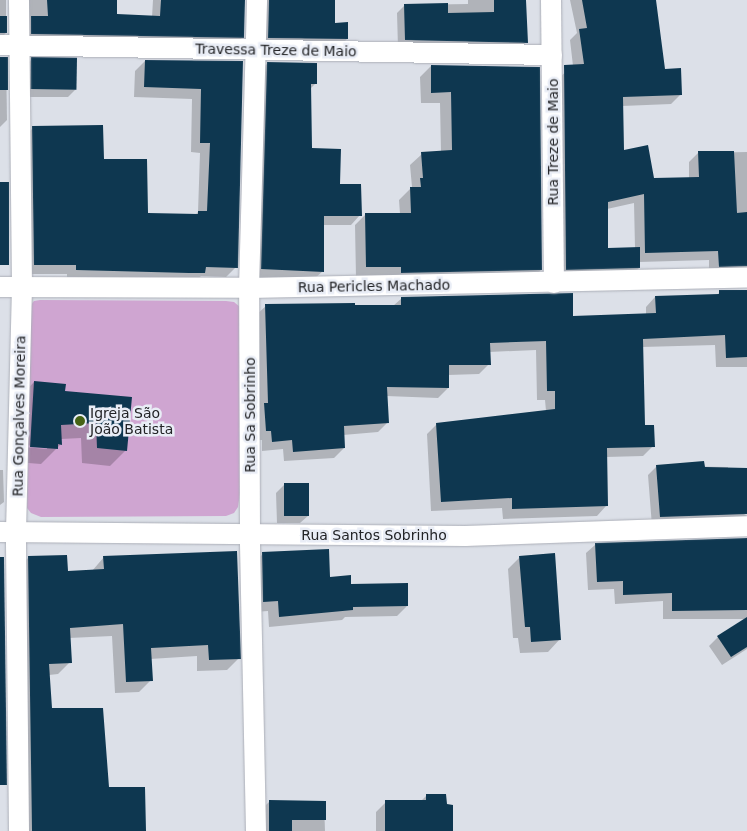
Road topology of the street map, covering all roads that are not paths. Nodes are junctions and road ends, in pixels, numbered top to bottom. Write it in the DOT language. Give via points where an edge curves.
graph roads {
  1 [pos="19,0"];
  2 [pos="257,0"];
  3 [pos="551,0"];
  4 [pos="10,45"];
  5 [pos="256,50"];
  6 [pos="552,55"];
  7 [pos="747,278"];
  8 [pos="554,283"];
  9 [pos="0,287"];
  10 [pos="22,288"];
  11 [pos="249,288"];
  12 [pos="747,526"];
  13 [pos="8,532"];
  14 [pos="250,535"];
  15 [pos="9,790"];
  16 [pos="19,831"];
  17 [pos="256,831"];
  1 -- 4 [label="street, Rua Gonçalves Moreira"];
  2 -- 5 [label="street, Rua Sa Sobrinho"];
  3 -- 6 [label="street, Rua Treze de Maio"];
  4 -- 5 [label="street, Travessa Treze de Maio"];
  4 -- 10 [label="street, Rua Gonçalves Moreira"];
  5 -- 6 [label="street, Travessa Treze de Maio"];
  5 -- 11 [label="street, Rua Sa Sobrinho"];
  6 -- 8 [label="street, Rua Treze de Maio"];
  7 -- 8 [label="street, Rua Pericles Machado"];
  8 -- 11 [label="street, Rua Pericles Machado"];
  9 -- 10 [label="street, Rua Pericles Machado"];
  10 -- 11 [label="street, Rua Pericles Machado"];
  10 -- 13 [label="street, Rua Gonçalves Moreira"];
  11 -- 14 [label="street, Rua Sa Sobrinho"];
  12 -- 14 [label="street, Rua Santos Sobrinho" via="465,536"];
  13 -- 14 [label="street, Rua Santos Sobrinho"];
  13 -- 15 [label="street, Rua Gonçalves Moreira"];
  14 -- 17 [label="street, Rua Sa Sobrinho"];
  15 -- 16 [label="street, Rua Gonçalves Moreira"];
}
